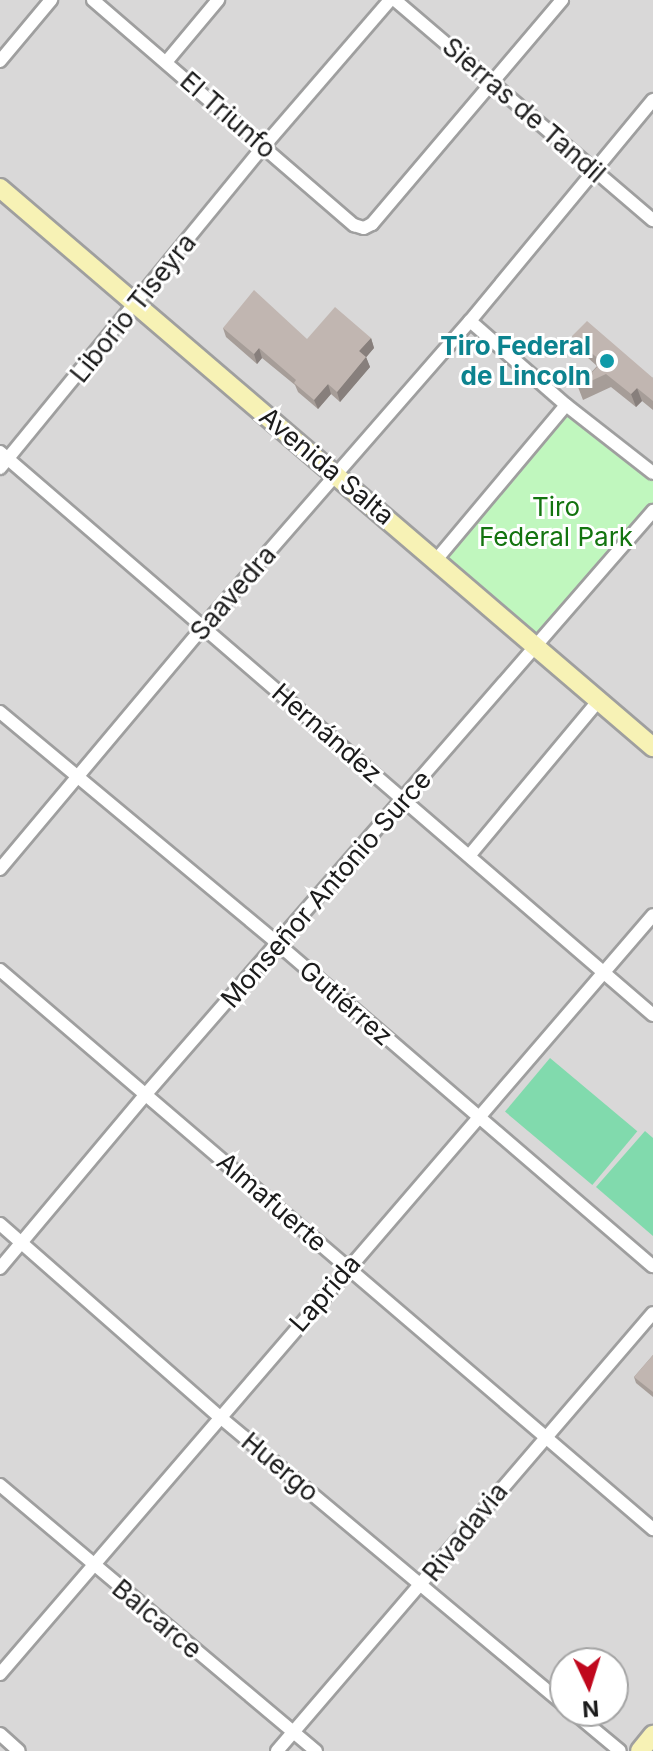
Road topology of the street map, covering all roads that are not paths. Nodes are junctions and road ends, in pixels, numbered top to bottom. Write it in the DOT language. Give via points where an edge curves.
graph roads {
  1 [pos="51,0"];
  2 [pos="93,0"];
  3 [pos="218,0"];
  4 [pos="392,0"];
  5 [pos="562,0"];
  6 [pos="0,61"];
  7 [pos="167,61"];
  8 [pos="492,83"];
  9 [pos="653,100"];
  10 [pos="264,146"];
  11 [pos="594,171"];
  12 [pos="0,188"];
  13 [pos="653,220"];
  14 [pos="137,305"];
  15 [pos="470,321"];
  16 [pos="566,405"];
  17 [pos="3,460"];
  18 [pos="336,473"];
  19 [pos="653,473"];
  20 [pos="653,511"];
  21 [pos="436,560"];
  22 [pos="203,627"];
  23 [pos="538,646"];
  24 [pos="598,701"];
  25 [pos="0,712"];
  26 [pos="653,747"];
  27 [pos="79,776"];
  28 [pos="403,800"];
  29 [pos="469,856"];
  30 [pos="0,869"];
  31 [pos="653,915"];
  32 [pos="278,944"];
  33 [pos="0,970"];
  34 [pos="603,972"];
  35 [pos="653,1015"];
  36 [pos="146,1094"];
  37 [pos="479,1119"];
  38 [pos="0,1224"];
  39 [pos="22,1243"];
  40 [pos="653,1266"];
  41 [pos="347,1267"];
  42 [pos="0,1268"];
  43 [pos="653,1313"];
  44 [pos="220,1417"];
  45 [pos="544,1436"];
  46 [pos="0,1485"];
  47 [pos="653,1529"];
  48 [pos="92,1566"];
  49 [pos="421,1586"];
  50 [pos="0,1674"];
  51 [pos="549,1692"];
  52 [pos="591,1727"];
  53 [pos="294,1732"];
  54 [pos="0,1734"];
  55 [pos="653,1735"];
  56 [pos="19,1751"];
  57 [pos="277,1751"];
  58 [pos="316,1751"];
  59 [pos="620,1751"];
  60 [pos="640,1751"];
  1 -- 6 [label="street"];
  2 -- 7 [label="street, El Triunfo"];
  3 -- 7 [label="street"];
  4 -- 8 [label="street, Sierras de Tandil"];
  4 -- 10 [label="street, Liborio Tiseyra"];
  5 -- 8 [label="street"];
  7 -- 10 [label="street, El Triunfo"];
  8 -- 10 [label="street, El Triunfo" via="364,228 354,225"];
  8 -- 11 [label="street, Sierras de Tandil"];
  9 -- 11 [label="street, Saavedra"];
  10 -- 14 [label="street, Liborio Tiseyra"];
  11 -- 13 [label="street, Sierras de Tandil"];
  11 -- 15 [label="street, Saavedra"];
  12 -- 14 [label="main road, Avenida Salta"];
  14 -- 17 [label="street, Liborio Tiseyra"];
  14 -- 18 [label="main road, Avenida Salta"];
  15 -- 16 [label="street"];
  15 -- 18 [label="street, Saavedra"];
  16 -- 19 [label="street"];
  16 -- 21 [label="street"];
  17 -- 22 [label="street, Hernández"];
  18 -- 21 [label="main road, Avenida Salta"];
  18 -- 22 [label="street, Saavedra"];
  20 -- 23 [label="street, Monseñor Antonio Surce"];
  21 -- 23 [label="main road, Avenida Salta"];
  22 -- 27 [label="street, Saavedra"];
  22 -- 28 [label="street, Hernández"];
  23 -- 24 [label="main road, Avenida Salta"];
  23 -- 28 [label="street, Monseñor Antonio Surce"];
  24 -- 26 [label="main road, Avenida Salta"];
  24 -- 29 [label="street"];
  25 -- 27 [label="street, Gutiérrez"];
  27 -- 30 [label="street, Saavedra"];
  27 -- 32 [label="street, Gutiérrez"];
  28 -- 29 [label="street, Hernández"];
  28 -- 32 [label="street, Monseñor Antonio Surce"];
  29 -- 34 [label="street, Hernández"];
  31 -- 34 [label="street, Laprida"];
  32 -- 36 [label="street, Monseñor Antonio Surce"];
  32 -- 37 [label="street, Gutiérrez"];
  33 -- 36 [label="street, Almafuerte"];
  34 -- 35 [label="street, Hernández"];
  34 -- 37 [label="street, Laprida"];
  36 -- 39 [label="street, Monseñor Antonio Surce"];
  36 -- 41 [label="street, Almafuerte"];
  37 -- 40 [label="street, Gutiérrez"];
  37 -- 41 [label="street, Laprida"];
  38 -- 39 [label="street, Huergo"];
  39 -- 42 [label="street, Monseñor Antonio Surce"];
  39 -- 44 [label="street, Huergo"];
  41 -- 44 [label="street, Laprida"];
  41 -- 45 [label="street, Almafuerte"];
  43 -- 45 [label="street, Rivadavia"];
  44 -- 48 [label="street, Laprida"];
  44 -- 49 [label="street, Huergo"];
  45 -- 47 [label="street, Almafuerte"];
  45 -- 49 [label="street, Rivadavia"];
  46 -- 48 [label="street, Balcarce"];
  48 -- 50 [label="street, Laprida"];
  48 -- 53 [label="street, Balcarce"];
  49 -- 51 [label="street, Huergo"];
  49 -- 53 [label="street, Rivadavia"];
  52 -- 59 [label="street"];
  53 -- 57 [label="street, Rivadavia"];
  53 -- 58 [label="street, Balcarce"];
  54 -- 56 [label="street"];
  55 -- 60 [label="main road"];
}
